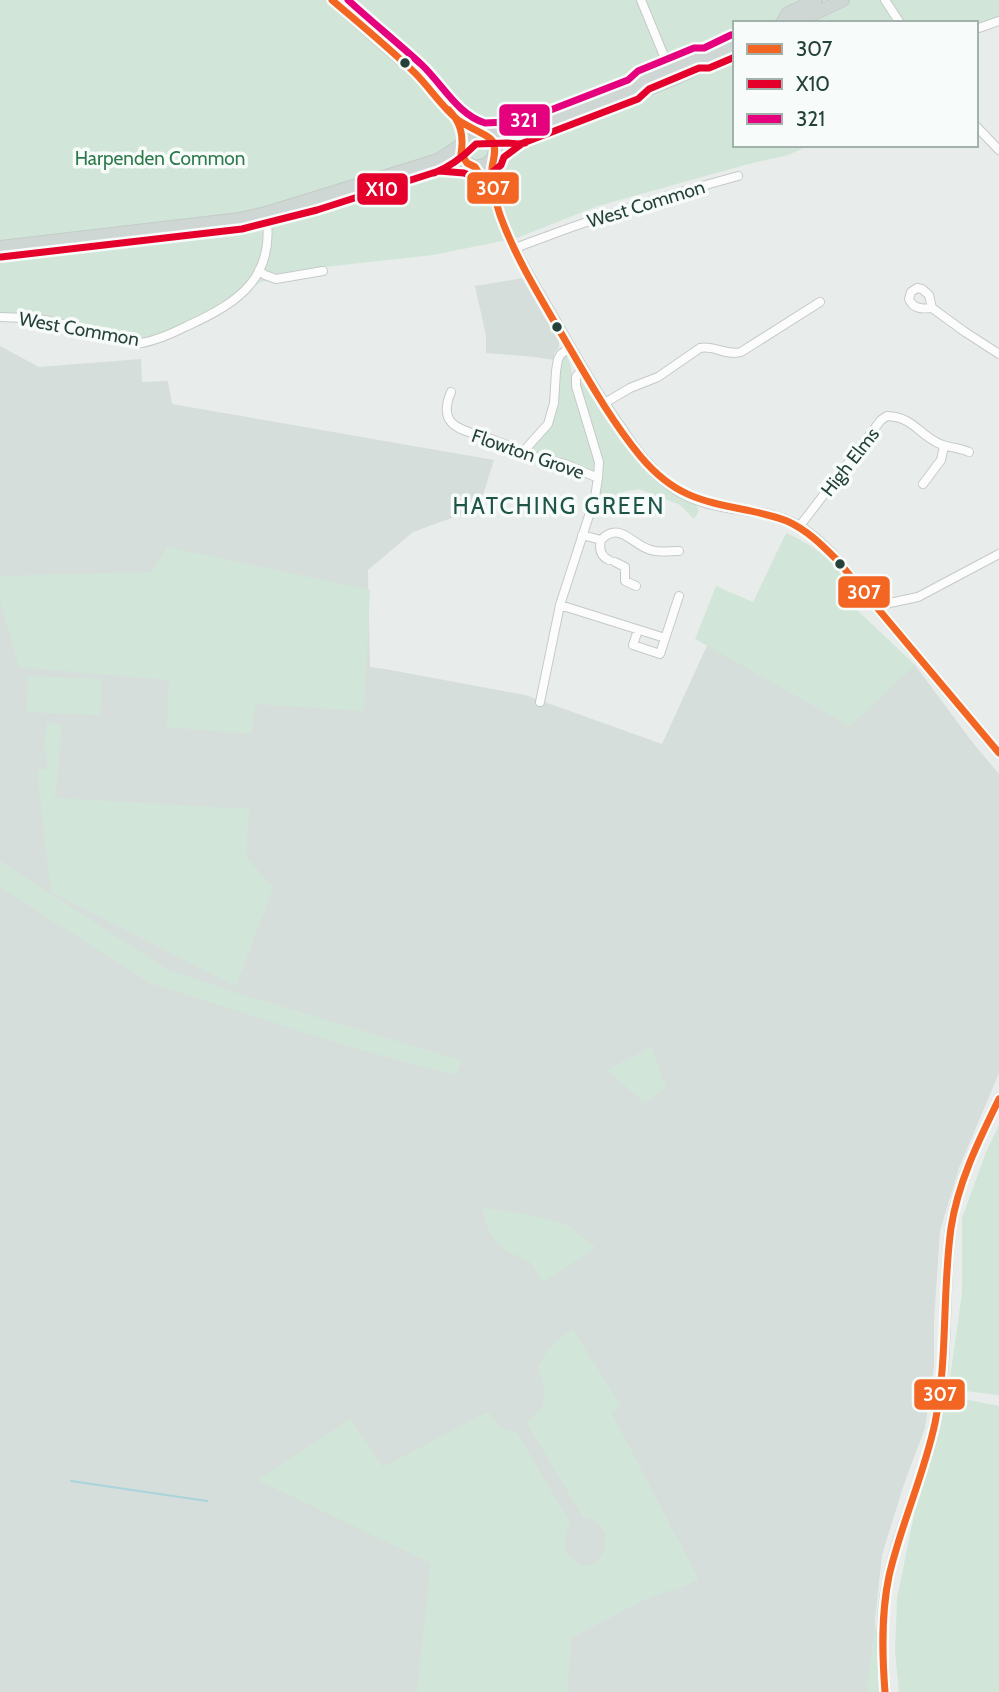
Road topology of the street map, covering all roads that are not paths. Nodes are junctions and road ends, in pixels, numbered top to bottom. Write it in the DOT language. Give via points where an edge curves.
graph roads {
  1 [pos="332,0"];
  2 [pos="641,0"];
  3 [pos="816,0"];
  4 [pos="844,0"];
  5 [pos="885,0"];
  6 [pos="783,21"];
  7 [pos="799,21"];
  8 [pos="899,21"];
  9 [pos="999,21"];
  10 [pos="978,28"];
  11 [pos="733,46"];
  12 [pos="672,74"];
  13 [pos="458,120"];
  14 [pos="978,128"];
  15 [pos="482,133"];
  16 [pos="518,134"];
  17 [pos="462,144"];
  18 [pos="999,150"];
  19 [pos="494,155"];
  20 [pos="438,160"];
  21 [pos="471,165"];
  22 [pos="738,176"];
  23 [pos="493,193"];
  24 [pos="266,214"];
  25 [pos="0,247"];
  26 [pos="515,248"];
  27 [pos="259,270"];
  28 [pos="323,271"];
  29 [pos="820,302"];
  30 [pos="932,308"];
  31 [pos="0,317"];
  32 [pos="570,348"];
  33 [pos="999,354"];
  34 [pos="582,369"];
  35 [pos="451,392"];
  36 [pos="603,404"];
  37 [pos="944,446"];
  38 [pos="969,452"];
  39 [pos="520,454"];
  40 [pos="598,478"];
  41 [pos="923,484"];
  42 [pos="799,527"];
  43 [pos="582,535"];
  44 [pos="601,540"];
  45 [pos="679,551"];
  46 [pos="999,554"];
  47 [pos="636,586"];
  48 [pos="679,596"];
  49 [pos="560,605"];
  50 [pos="878,609"];
  51 [pos="638,630"];
  52 [pos="665,639"];
  53 [pos="540,702"];
  54 [pos="999,753"];
  55 [pos="999,1098"];
  56 [pos="885,1692"];
  1 -- 13 [label="main road" via="416,74"];
  2 -- 12 [label="street"];
  3 -- 6 [label="main road" via="788,13"];
  4 -- 7 [label="main road"];
  5 -- 8 [label="street"];
  9 -- 10 [label="street"];
  11 -- 12 [label="main road" via="706,58 702,66"];
  12 -- 16 [label="main road" via="646,90 634,89"];
  13 -- 15 [label="main road"];
  13 -- 17 [label="main road"];
  14 -- 18 [label="street"];
  15 -- 16 [label="main road"];
  15 -- 17 [label="main road" via="469,135"];
  15 -- 19 [label="main road" via="493,141"];
  16 -- 19 [label="main road"];
  17 -- 20 [label="main road"];
  17 -- 21 [label="main road" via="461,154"];
  19 -- 21 [label="main road" via="486,165"];
  19 -- 23 [label="main road"];
  20 -- 21 [label="main road"];
  20 -- 24 [label="main road"];
  21 -- 23 [label="main road"];
  22 -- 26 [label="street, West Common" via="673,193"];
  23 -- 26 [label="main road"];
  24 -- 25 [label="main road"];
  24 -- 27 [label="street, West Common" via="269,232"];
  26 -- 32 [label="main road"];
  27 -- 28 [label="street" via="276,279"];
  27 -- 31 [label="street, West Common" via="244,293 207,317 150,342 45,320"];
  29 -- 36 [label="street" via="741,352 700,348 658,377"];
  30 -- 33 [label="street"];
  32 -- 34 [label="main road"];
  32 -- 39 [label="street" via="558,359 548,424"];
  34 -- 36 [label="main road"];
  34 -- 40 [label="street" via="576,386 599,462"];
  35 -- 39 [label="street, Flowton Grove" via="447,407 457,428"];
  36 -- 42 [label="main road" via="641,457 678,491"];
  37 -- 38 [label="street, High Elms"];
  37 -- 41 [label="street" via="942,460"];
  37 -- 42 [label="street, High Elms" via="906,420 883,418"];
  39 -- 40 [label="street, Flowton Grove" via="565,464"];
  40 -- 43 [label="street"];
  42 -- 50 [label="main road" via="825,547"];
  43 -- 44 [label="street"];
  43 -- 49 [label="street"];
  44 -- 45 [label="street" via="618,533 650,550"];
  44 -- 47 [label="street" via="604,557 625,567 625,581"];
  46 -- 50 [label="street" via="918,597"];
  48 -- 52 [label="street"];
  49 -- 51 [label="street"];
  49 -- 53 [label="street"];
  50 -- 54 [label="main road"];
  51 -- 52 [label="street"];
  51 -- 52 [label="street" via="633,645 660,654"];
  55 -- 56 [label="main road" via="964,1175 953,1216 936,1422 885,1597"];
}
